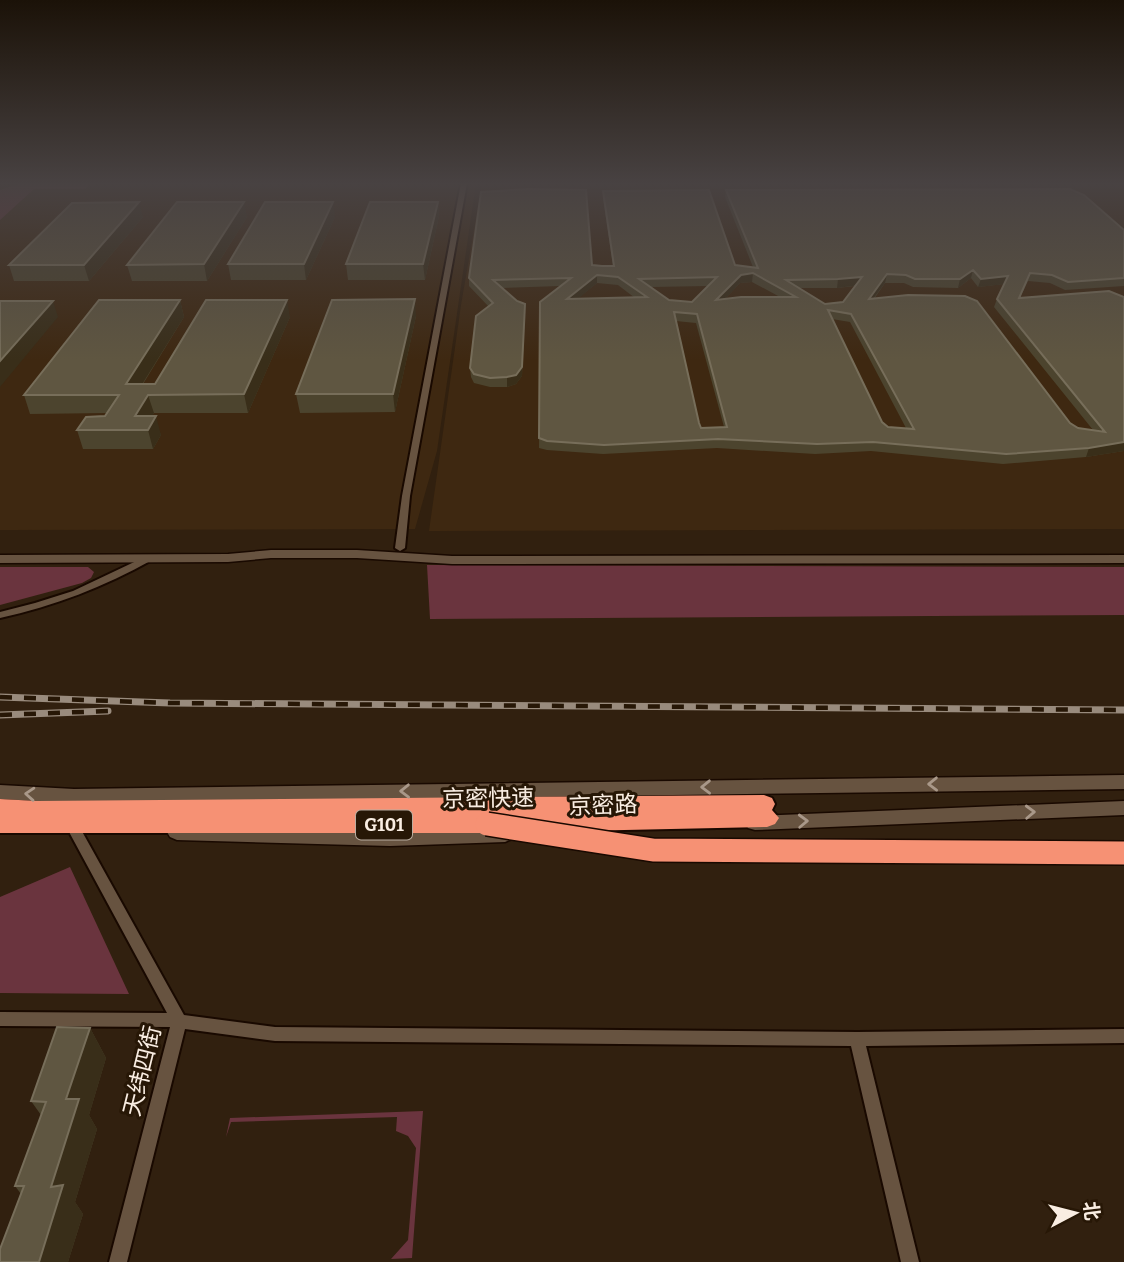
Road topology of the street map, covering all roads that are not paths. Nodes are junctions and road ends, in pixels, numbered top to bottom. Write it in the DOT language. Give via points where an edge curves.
graph roads {
  1 [pos="453,242"];
  2 [pos="0,548"];
  3 [pos="400,548"];
  4 [pos="1124,549"];
  5 [pos="149,558"];
  6 [pos="0,559"];
  7 [pos="1124,559"];
  8 [pos="0,615"];
  9 [pos="1124,782"];
  10 [pos="0,792"];
  11 [pos="0,808"];
  12 [pos="1124,808"];
  13 [pos="487,824"];
  14 [pos="0,826"];
  15 [pos="74,830"];
  16 [pos="1124,853"];
  17 [pos="0,1019"];
  18 [pos="179,1021"];
  19 [pos="1124,1037"];
  20 [pos="857,1039"];
  21 [pos="118,1262"];
  22 [pos="910,1262"];
  1 -- 3 [label="street"];
  2 -- 3 [label="street"];
  3 -- 4 [label="street"];
  5 -- 6 [label="street"];
  5 -- 7 [label="street" via="358,554 453,560"];
  5 -- 8 [label="street" via="76,593"];
  9 -- 10 [label="street, 京密路 / G101, one-way" via="74,796"];
  11 -- 13 [label="highway, 京密快速 / G101, bridge" via="766,811"];
  15 -- 12 [label="street, 京密路 / G101, one-way" via="390,838"];
  13 -- 14 [label="highway, 京密快速 / G101"];
  13 -- 16 [label="highway, bridge" via="653,850"];
  14 -- 15 [label="street, 京密路 / G101"];
  15 -- 18 [label="street, 天纬四街"];
  17 -- 18 [label="street"];
  18 -- 20 [label="street" via="275,1034"];
  18 -- 21 [label="street, 天纬四街"];
  19 -- 20 [label="street"];
  20 -- 22 [label="street"];
}
